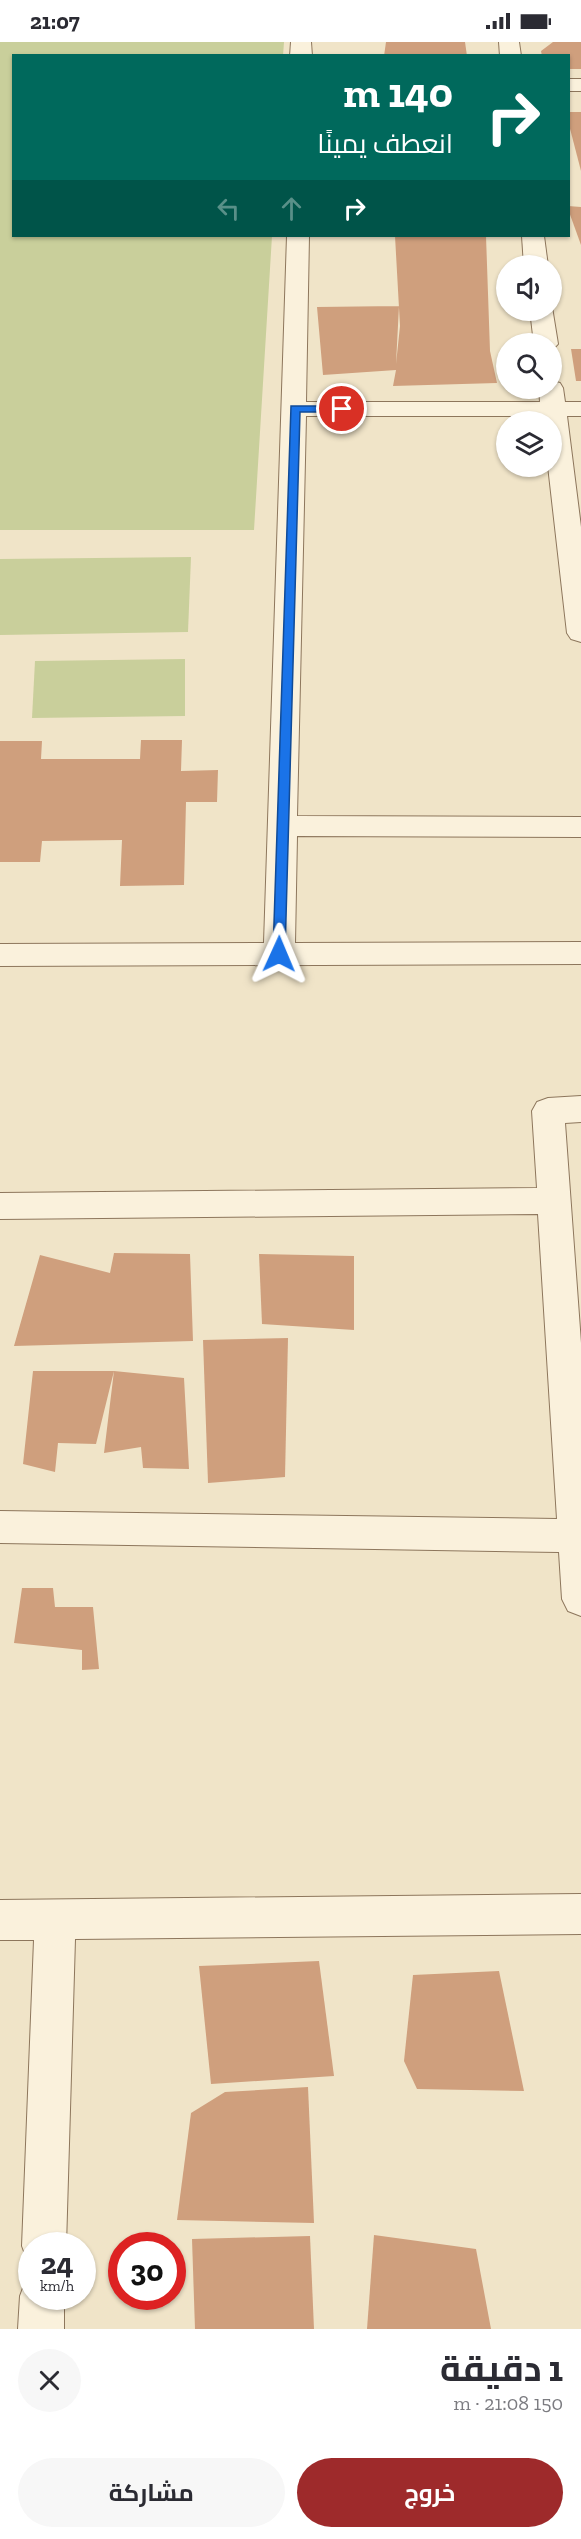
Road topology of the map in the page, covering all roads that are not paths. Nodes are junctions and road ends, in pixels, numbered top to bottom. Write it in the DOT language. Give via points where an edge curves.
graph roads {
  1 [pos="298,237"];
  2 [pos="533,237"];
  3 [pos="535,255"];
  4 [pos="552,399"];
  5 [pos="294,409"];
  6 [pos="581,409"];
  7 [pos="581,633"];
  8 [pos="282,826"];
  9 [pos="581,827"];
  10 [pos="581,953"];
  11 [pos="279,954"];
  12 [pos="0,955"];
  13 [pos="581,1109"];
  14 [pos="555,1201"];
  15 [pos="0,1206"];
  16 [pos="0,1527"];
  17 [pos="576,1536"];
  18 [pos="581,1599"];
  19 [pos="581,1914"];
  20 [pos="0,1920"];
  21 [pos="55,1920"];
  22 [pos="44,2232"];
  23 [pos="42,2310"];
  24 [pos="41,2329"];
  1 -- 5 [label="street"];
  2 -- 3 [label="street"];
  4 -- 5 [label="street"];
  4 -- 6 [label="street"];
  4 -- 7 [label="street"];
  5 -- 8 [label="street"];
  8 -- 9 [label="street"];
  8 -- 11 [label="street"];
  10 -- 11 [label="street"];
  11 -- 12 [label="street"];
  13 -- 14 [label="street" via="548,1111"];
  14 -- 15 [label="street"];
  14 -- 17 [label="street"];
  16 -- 17 [label="street"];
  17 -- 18 [label="street"];
  19 -- 21 [label="street"];
  20 -- 21 [label="street"];
  21 -- 22 [label="street"];
  23 -- 24 [label="street"];
}
